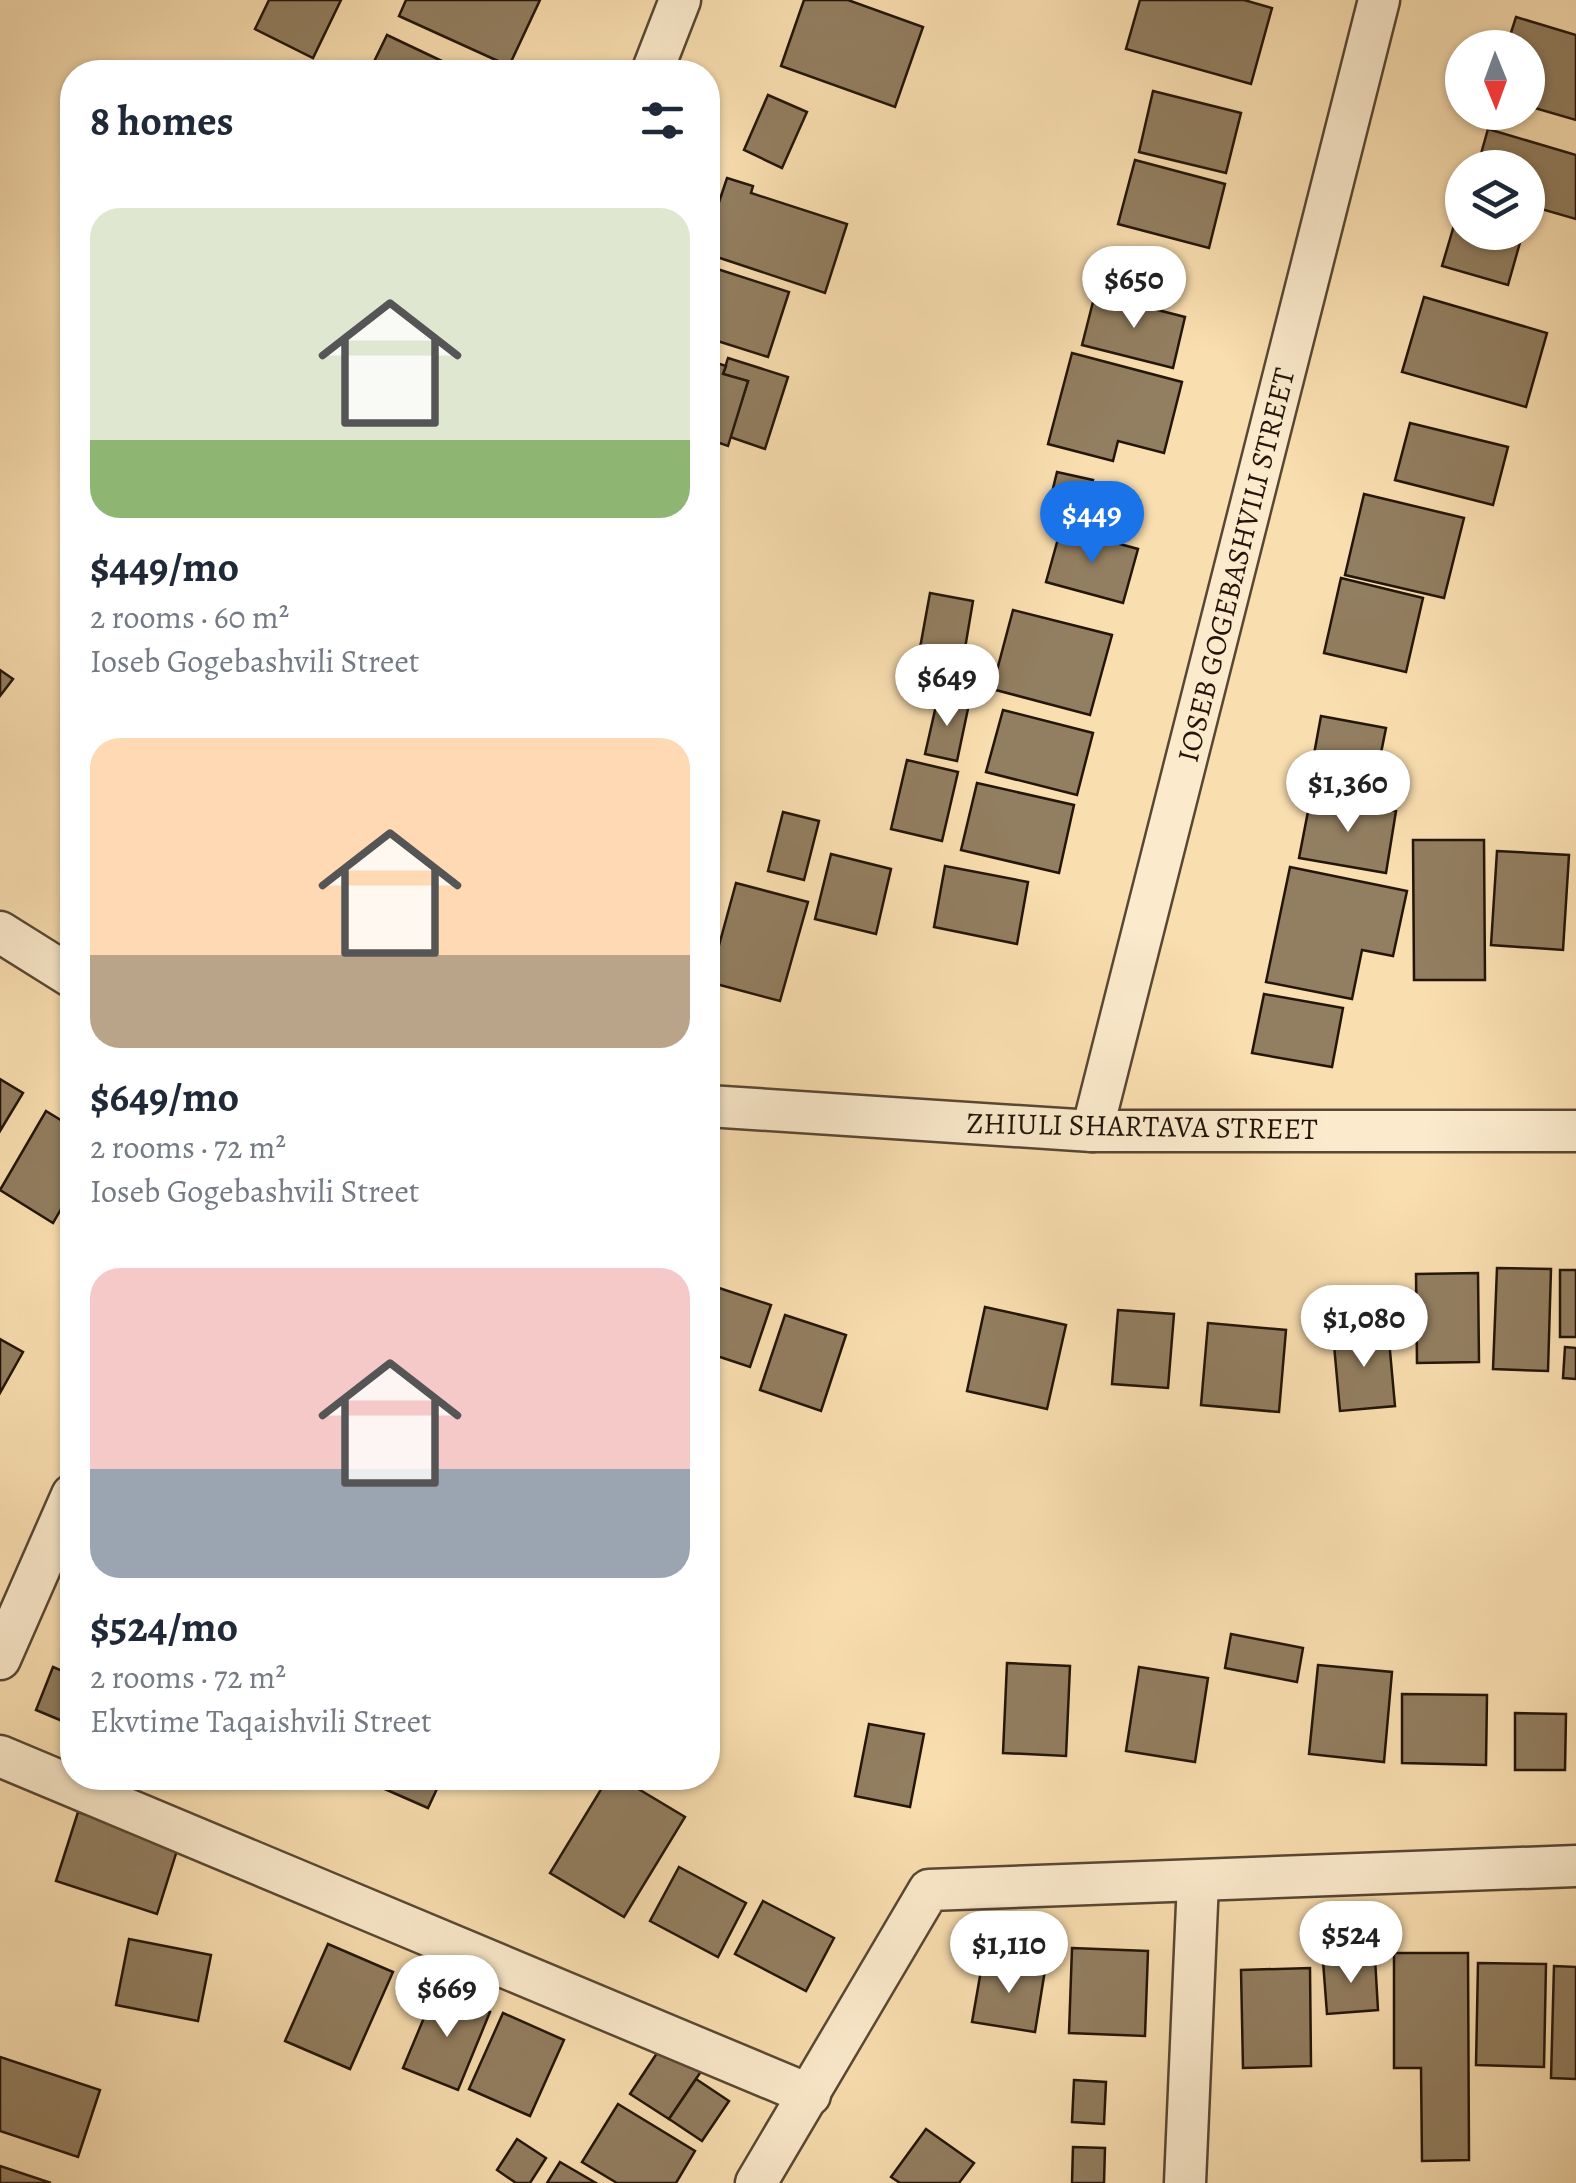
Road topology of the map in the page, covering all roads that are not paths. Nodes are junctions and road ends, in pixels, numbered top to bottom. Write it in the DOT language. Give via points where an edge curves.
graph roads {
  1 [pos="680,0"];
  2 [pos="1379,0"];
  3 [pos="657,60"];
  4 [pos="0,932"];
  5 [pos="60,969"];
  6 [pos="720,1107"];
  7 [pos="1092,1131"];
  8 [pos="1576,1131"];
  9 [pos="60,1523"];
  10 [pos="0,1659"];
  11 [pos="0,1756"];
  12 [pos="60,1781"];
  13 [pos="81,1790"];
  14 [pos="1576,1866"];
  15 [pos="1198,1881"];
  16 [pos="810,2095"];
  17 [pos="756,2183"];
  18 [pos="1186,2183"];
  1 -- 3 [label="street"];
  2 -- 7 [label="street, IOSEB GOGEBASHVILI STREET"];
  4 -- 5 [label="street"];
  6 -- 7 [label="street, ZHIULI SHARTAVA STREET"];
  7 -- 8 [label="street, ZHIULI SHARTAVA STREET"];
  9 -- 10 [label="street"];
  11 -- 12 [label="street"];
  13 -- 16 [label="street"];
  14 -- 15 [label="street"];
  15 -- 16 [label="street" via="929,1890"];
  15 -- 18 [label="street"];
  16 -- 17 [label="street"];
}
